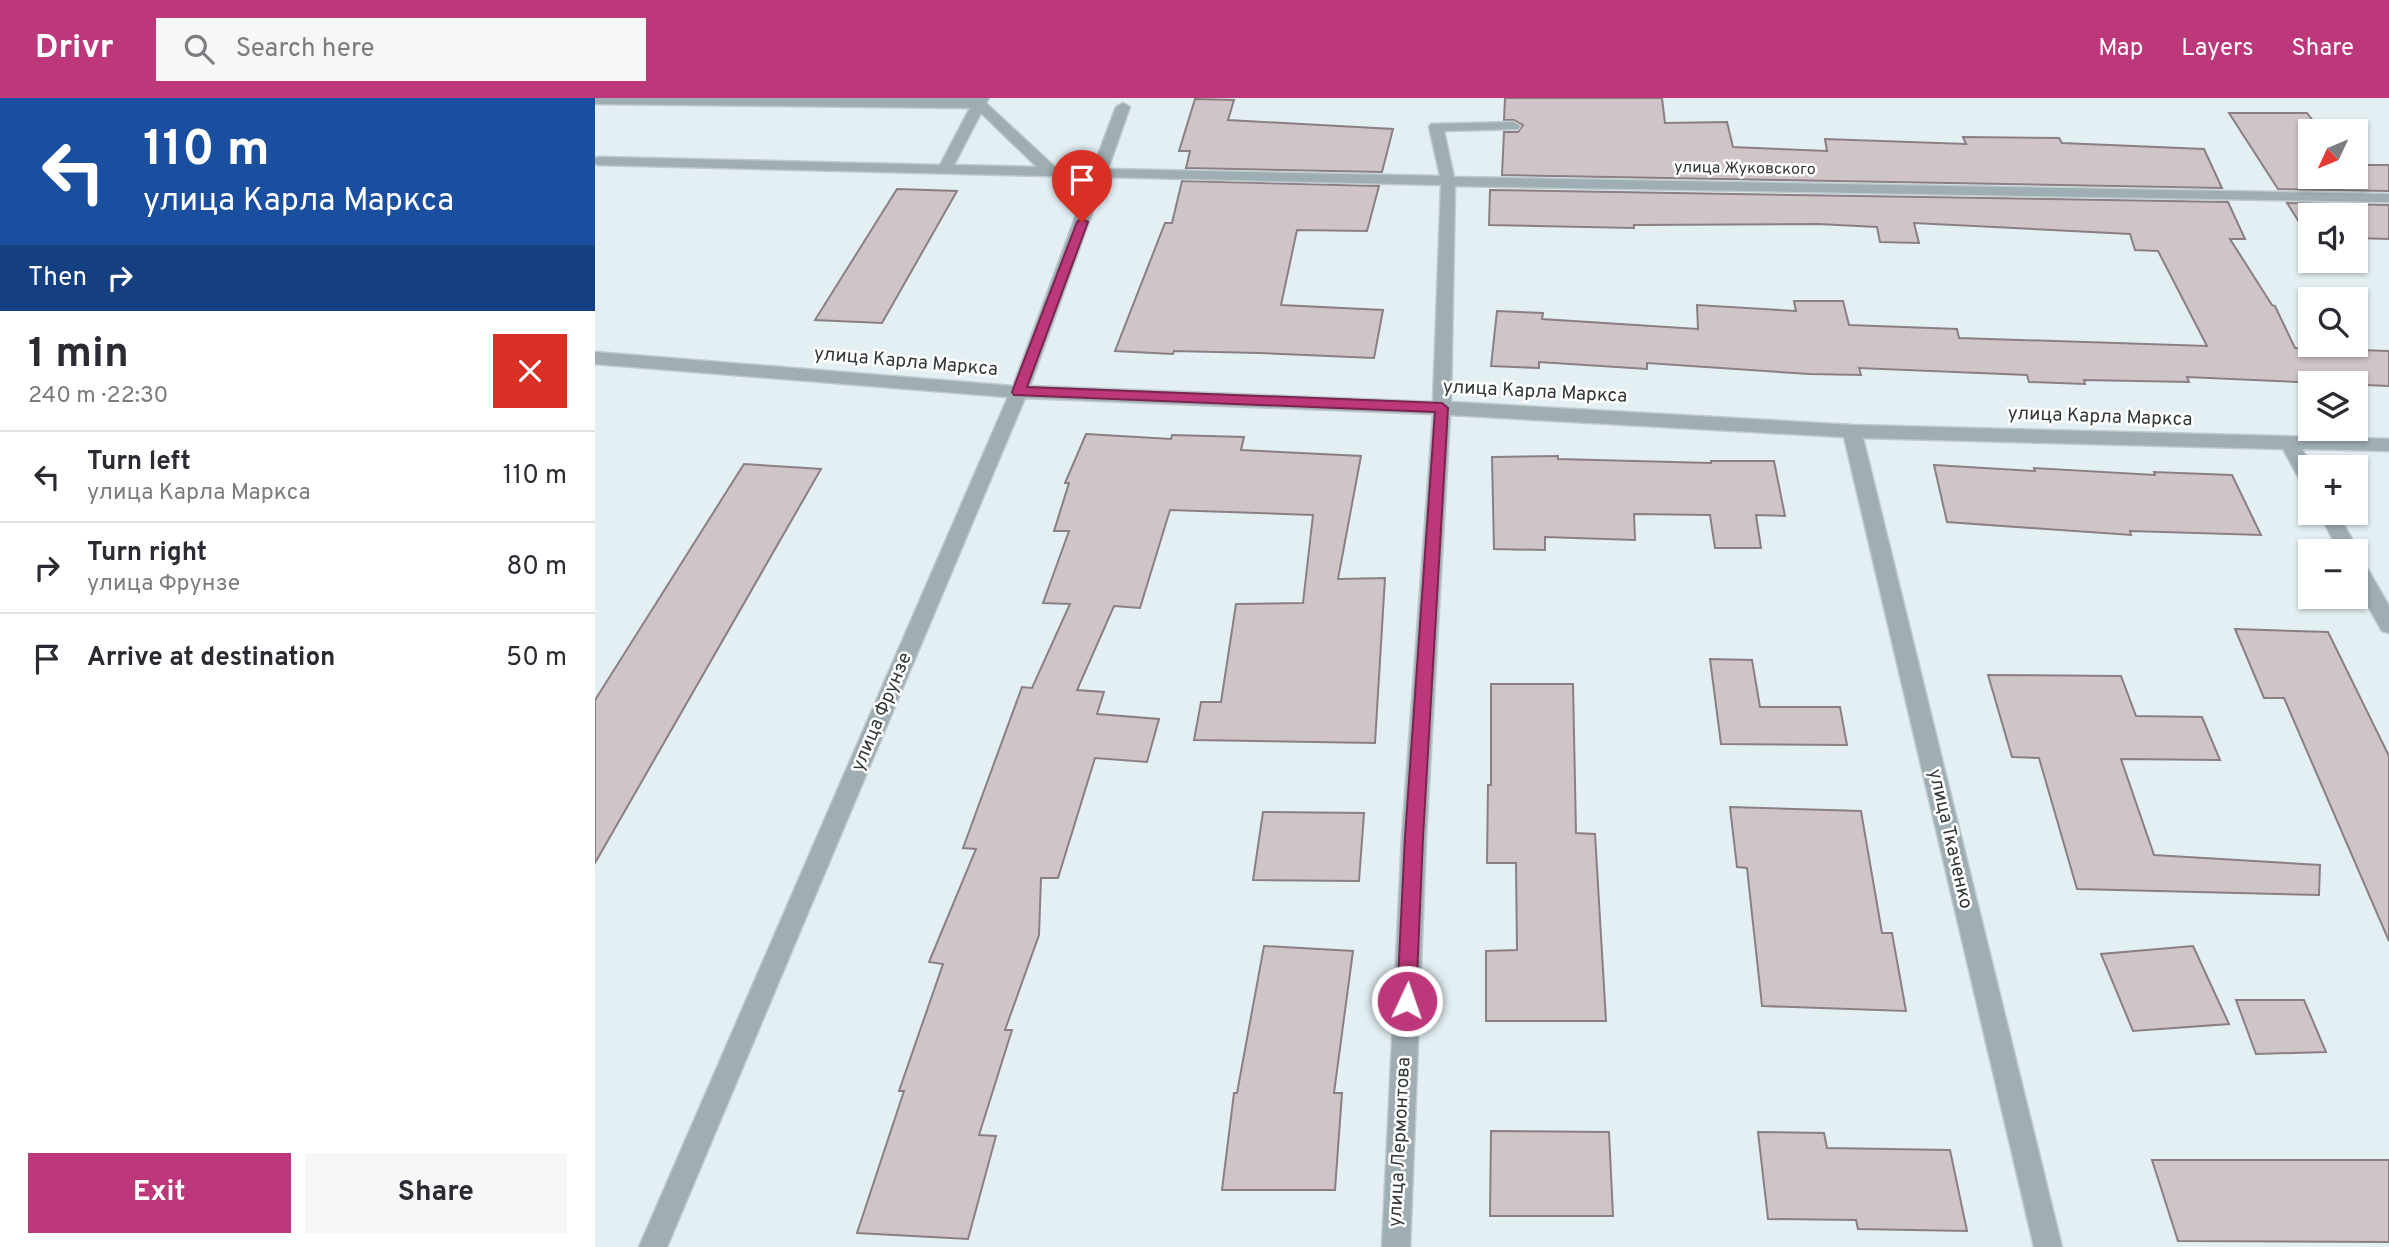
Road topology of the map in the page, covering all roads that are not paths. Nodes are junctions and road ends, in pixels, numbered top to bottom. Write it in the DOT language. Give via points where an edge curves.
graph roads {
  1 [pos="595,100"];
  2 [pos="981,101"];
  3 [pos="1123,107"];
  4 [pos="1513,126"];
  5 [pos="599,161"];
  6 [pos="944,170"];
  7 [pos="1050,171"];
  8 [pos="1100,173"];
  9 [pos="1448,181"];
  10 [pos="2389,198"];
  11 [pos="595,358"];
  12 [pos="1019,392"];
  13 [pos="1442,408"];
  14 [pos="1852,431"];
  15 [pos="2290,444"];
  16 [pos="2389,445"];
  17 [pos="2298,459"];
  18 [pos="2368,587"];
  19 [pos="2389,625"];
  20 [pos="653,1247"];
  21 [pos="1396,1247"];
  22 [pos="2047,1247"];
  1 -- 2 [label="street"];
  2 -- 6 [label="street"];
  2 -- 7 [label="street"];
  3 -- 8 [label="street, улица Фрунзе"];
  4 -- 9 [label="street, улица Лермонтова" via="1436,127"];
  5 -- 6 [label="street, улица Жуковского"];
  6 -- 7 [label="street, улица Жуковского"];
  7 -- 8 [label="street, улица Жуковского"];
  8 -- 9 [label="street, улица Жуковского"];
  8 -- 12 [label="street, улица Фрунзе"];
  9 -- 10 [label="street, улица Жуковского"];
  9 -- 13 [label="street, улица Лермонтова"];
  11 -- 12 [label="street, улица Карла Маркса"];
  12 -- 13 [label="street, улица Карла Маркса"];
  12 -- 20 [label="street, улица Фрунзе"];
  13 -- 14 [label="street, улица Карла Маркса"];
  13 -- 21 [label="street, улица Лермонтова" via="1414,837"];
  14 -- 15 [label="street, улица Карла Маркса"];
  14 -- 22 [label="street, улица Ткаченко"];
  15 -- 16 [label="street, улица Карла Маркса"];
  15 -- 17 [label="street"];
  18 -- 19 [label="street"];
}
